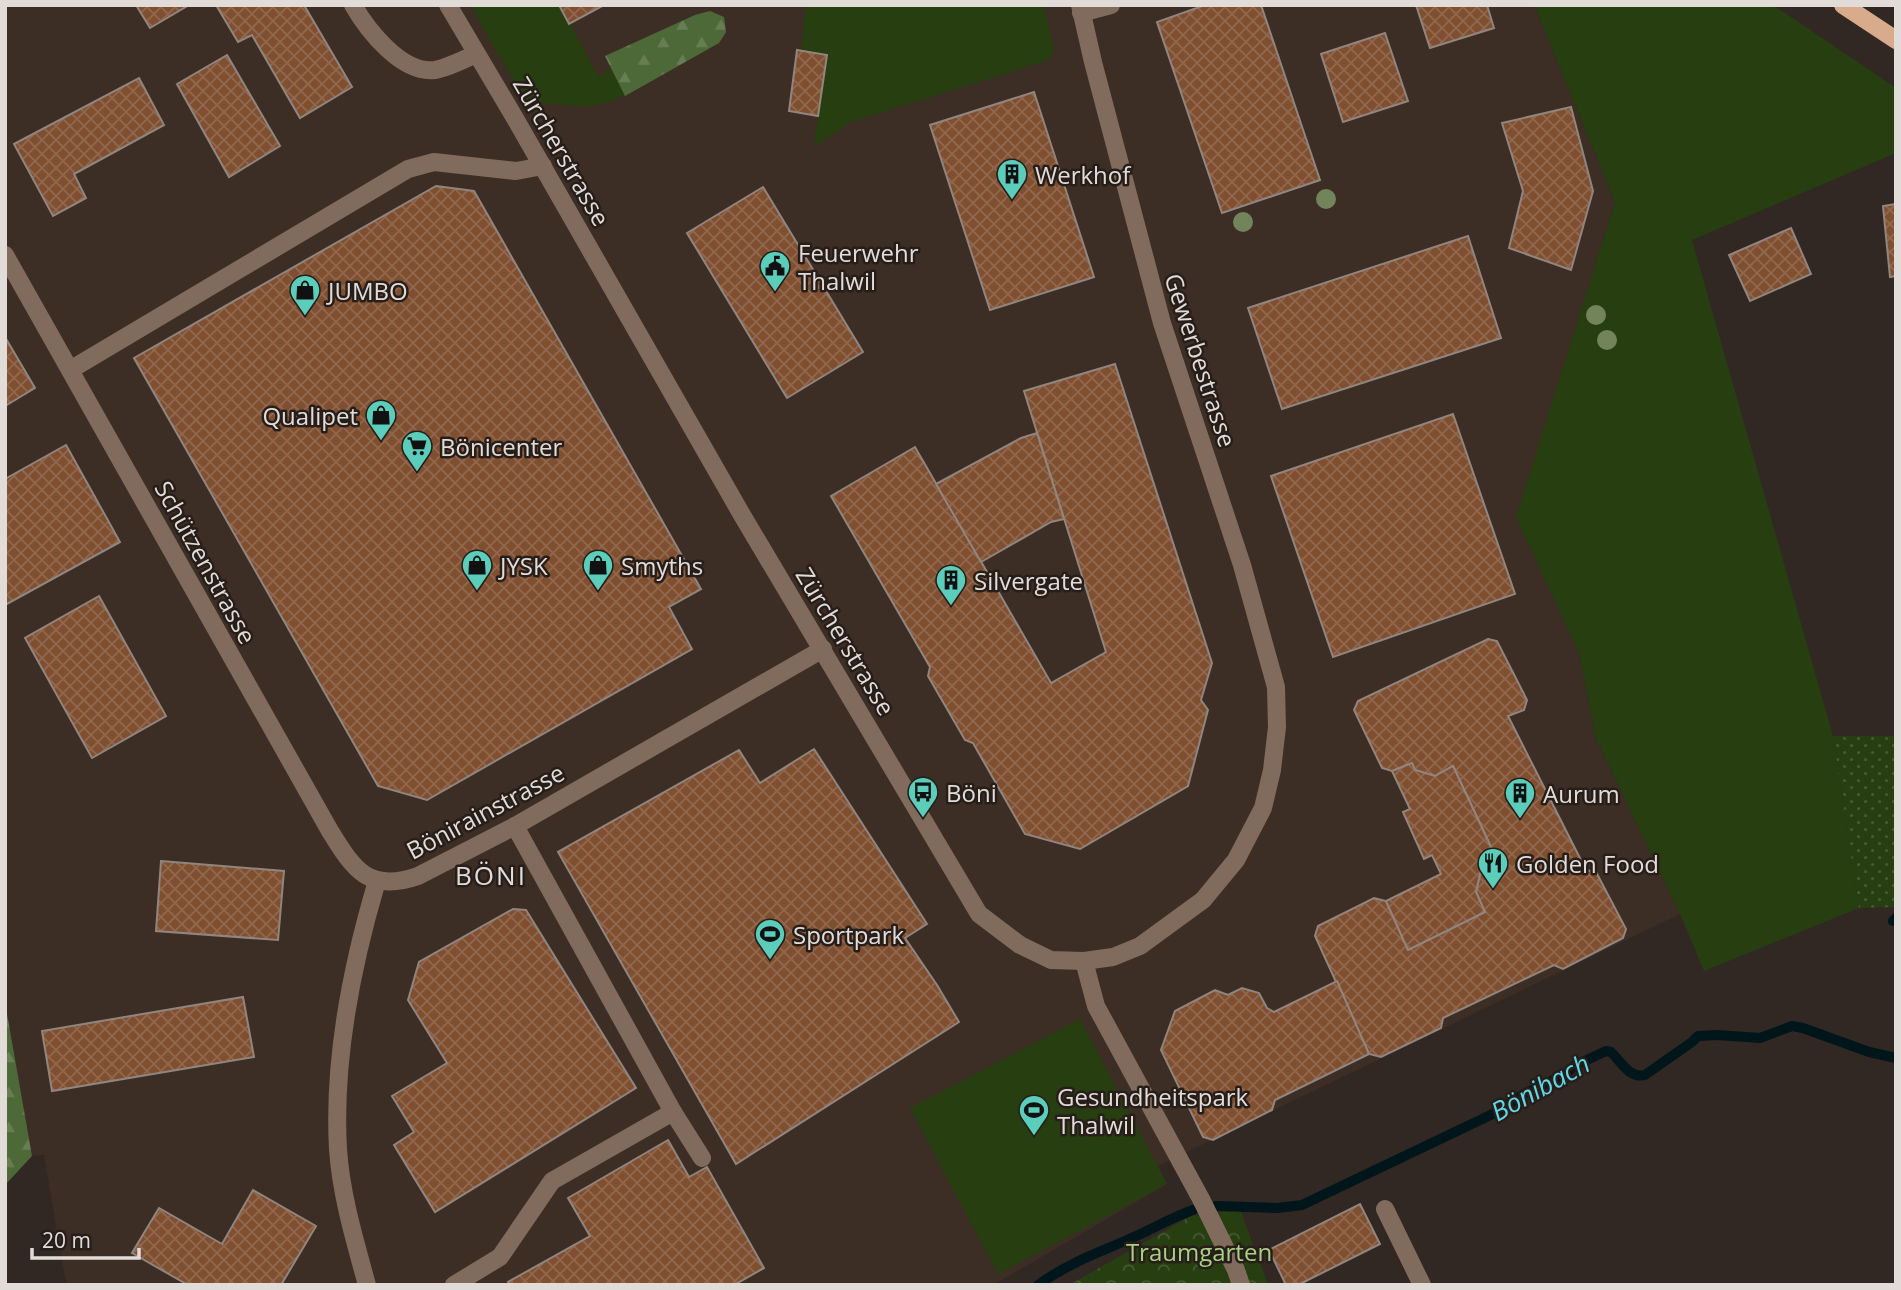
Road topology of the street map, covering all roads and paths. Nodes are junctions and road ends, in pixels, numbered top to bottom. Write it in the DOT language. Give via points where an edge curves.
graph roads {
  1 [pos="353,5"];
  2 [pos="448,5"];
  3 [pos="1111,5"];
  4 [pos="1843,5"];
  5 [pos="1080,9"];
  6 [pos="1896,40"];
  7 [pos="476,54"];
  8 [pos="542,166"];
  9 [pos="5,255"];
  10 [pos="71,370"];
  11 [pos="823,649"];
  12 [pos="1278,727"];
  13 [pos="515,826"];
  14 [pos="377,881"];
  15 [pos="1084,961"];
  16 [pos="673,1112"];
  17 [pos="702,1158"];
  18 [pos="1385,1209"];
  19 [pos="367,1285"];
  20 [pos="454,1285"];
  21 [pos="1241,1285"];
  22 [pos="1422,1285"];
  1 -- 7 [label="street" via="378,39 402,61 420,69 436,70"];
  2 -- 7 [label="street, Zürcherstrasse"];
  3 -- 5 [label="street"];
  4 -- 6 [label="main road"];
  5 -- 12 [label="street, Gewerbestrasse" via="1162,323 1242,565 1276,687"];
  7 -- 8 [label="street, Zürcherstrasse"];
  8 -- 10 [label="street" via="516,171 434,162 408,169"];
  8 -- 11 [label="street, Zürcherstrasse"];
  9 -- 10 [label="street, Schützenstrasse"];
  10 -- 14 [label="street, Schützenstrasse" via="330,831 361,873"];
  11 -- 13 [label="street, Bönirainstrasse"];
  11 -- 15 [label="street, Zürcherstrasse" via="979,914 1020,945 1051,960"];
  12 -- 15 [label="street, Zürcherstrasse" via="1263,808 1220,880 1203,900 1140,946 1113,957"];
  13 -- 14 [label="street, Bönirainstrasse" via="418,876"];
  13 -- 16 [label="street"];
  14 -- 19 [label="street" via="343,1032 338,1111 343,1185"];
  15 -- 21 [label="street" via="1096,1006 1201,1199"];
  16 -- 17 [label="street"];
  16 -- 20 [label="street" via="552,1181 500,1257"];
  18 -- 22 [label="street"];
}
